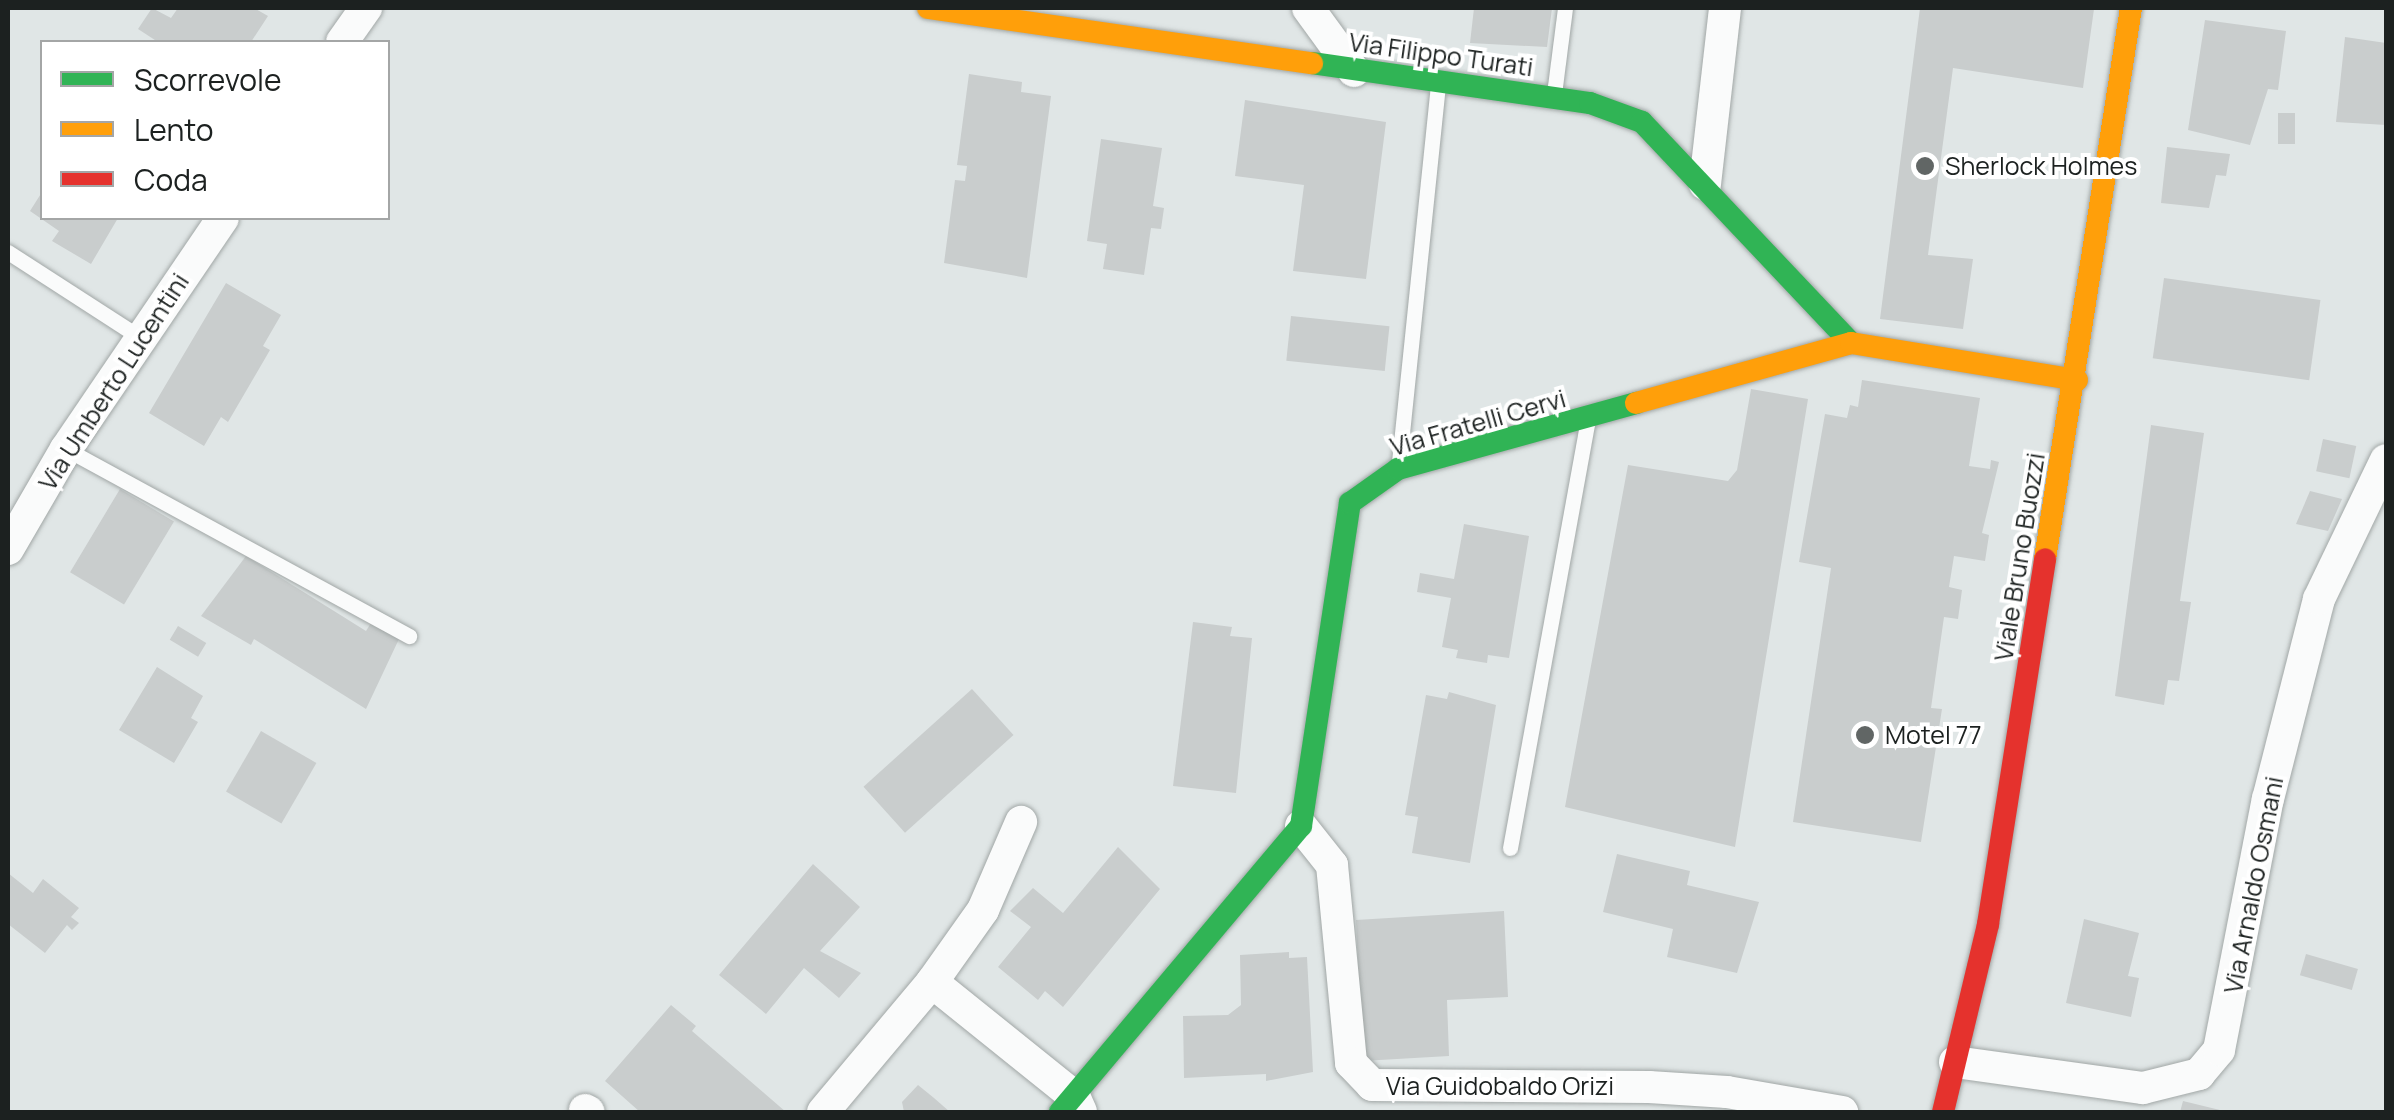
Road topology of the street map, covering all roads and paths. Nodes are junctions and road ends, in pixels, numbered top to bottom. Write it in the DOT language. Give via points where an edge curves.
graph roads {
  1 [pos="366,8"];
  2 [pos="928,8"];
  3 [pos="1308,8"];
  4 [pos="1565,8"];
  5 [pos="1725,8"];
  6 [pos="2132,8"];
  7 [pos="343,40"];
  8 [pos="1354,70"];
  9 [pos="1438,83"];
  10 [pos="1553,98"];
  11 [pos="1705,184"];
  12 [pos="222,220"];
  13 [pos="8,252"];
  14 [pos="142,338"];
  15 [pos="1851,343"];
  16 [pos="2077,380"];
  17 [pos="1588,420"];
  18 [pos="66,449"];
  19 [pos="2386,460"];
  20 [pos="1398,469"];
  21 [pos="8,548"];
  22 [pos="408,636"];
  23 [pos="1020,822"];
  24 [pos="1302,826"];
  25 [pos="1510,848"];
  26 [pos="932,982"];
  27 [pos="1956,1062"];
  28 [pos="1515,1100"];
  29 [pos="1724,1102"];
  30 [pos="1072,1107"];
  31 [pos="823,1112"];
  32 [pos="1842,1112"];
  33 [pos="1943,1112"];
  1 -- 7 [label="street"];
  2 -- 8 [label="street, Via Filippo Turati"];
  3 -- 8 [label="street"];
  4 -- 10 [label="lane"];
  5 -- 11 [label="street"];
  6 -- 16 [label="street, Viale Bruno Buozzi"];
  8 -- 9 [label="street, Via Filippo Turati"];
  9 -- 10 [label="street, Via Filippo Turati"];
  9 -- 20 [label="lane"];
  10 -- 11 [label="street, Via Filippo Turati" via="1642,122"];
  11 -- 15 [label="street, Via Filippo Turati"];
  12 -- 14 [label="street, Via Umberto Lucentini"];
  13 -- 14 [label="lane"];
  14 -- 18 [label="street, Via Umberto Lucentini"];
  15 -- 16 [label="street, Via Fratelli Cervi"];
  15 -- 17 [label="street, Via Fratelli Cervi"];
  16 -- 27 [label="street, Viale Bruno Buozzi" via="1988,924"];
  17 -- 20 [label="street, Via Fratelli Cervi"];
  17 -- 25 [label="lane"];
  18 -- 21 [label="street, Via Umberto Lucentini"];
  18 -- 22 [label="lane"];
  19 -- 27 [label="street, Via Arnaldo Osmani" via="2319,599 2268,798 2219,1050 2200,1074 2142,1088"];
  20 -- 24 [label="street, Via Fratelli Cervi" via="1350,502"];
  23 -- 26 [label="street" via="983,910"];
  24 -- 28 [label="street, Via Guidobaldo Orizi" via="1332,865 1351,1063 1372,1085"];
  24 -- 30 [label="street"];
  26 -- 30 [label="street"];
  26 -- 31 [label="street"];
  27 -- 33 [label="street, Viale Bruno Buozzi"];
  28 -- 29 [label="street, Via Guidobaldo Orizi"];
  29 -- 32 [label="street, Via Guidobaldo Orizi"];
}
